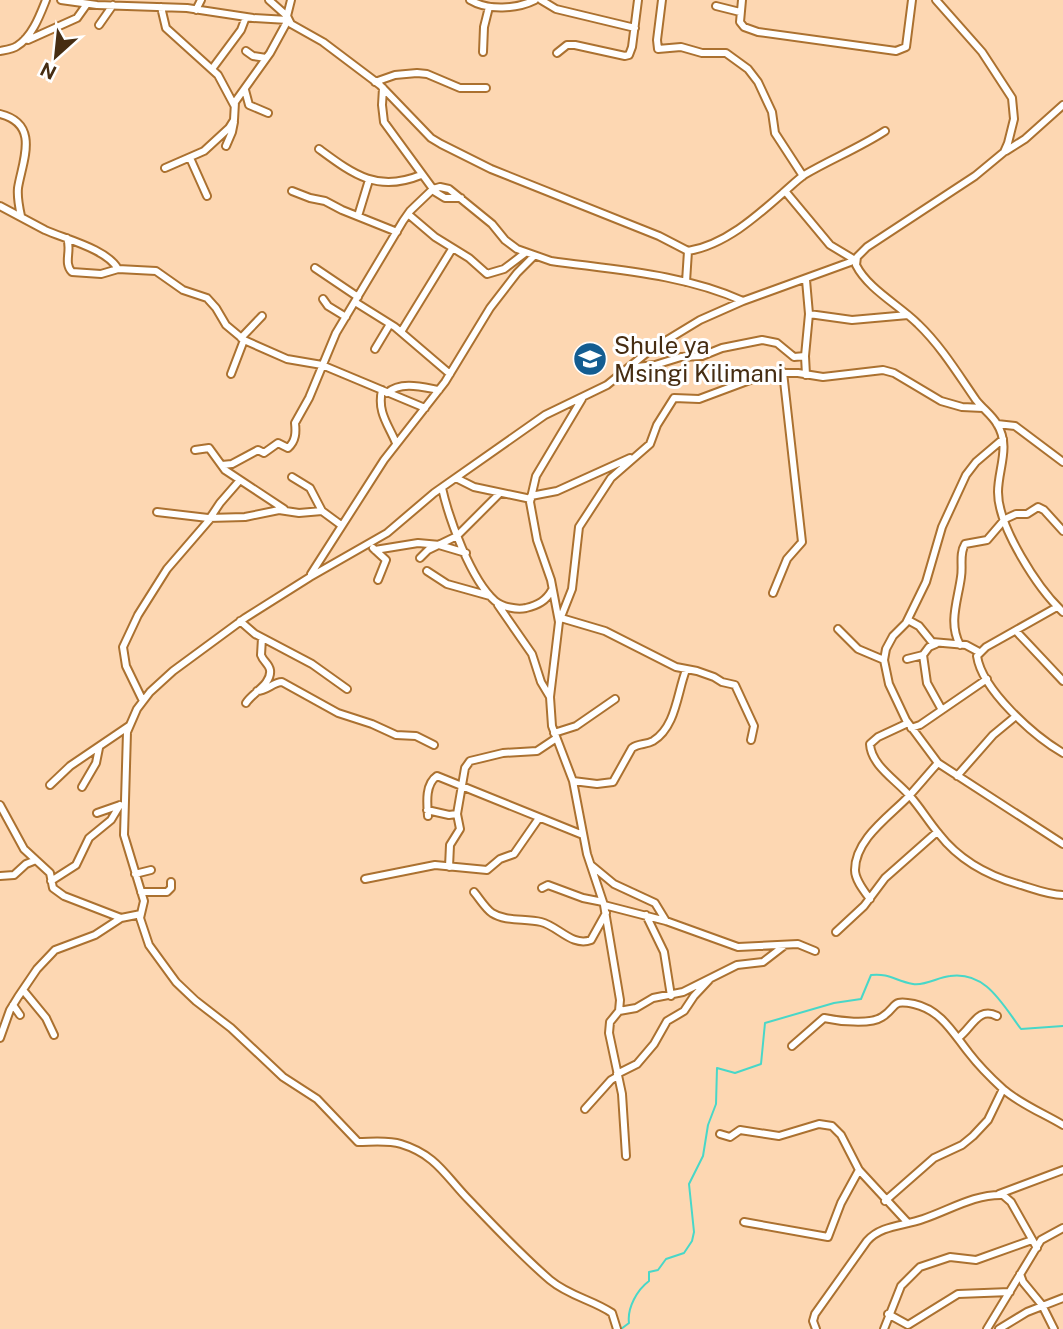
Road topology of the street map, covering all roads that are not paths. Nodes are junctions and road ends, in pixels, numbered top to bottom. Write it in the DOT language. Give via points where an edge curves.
graph roads {
  1 [pos="46,0"];
  2 [pos="61,0"];
  3 [pos="201,0"];
  4 [pos="269,0"];
  5 [pos="291,0"];
  6 [pos="470,0"];
  7 [pos="536,0"];
  8 [pos="541,0"];
  9 [pos="638,0"];
  10 [pos="662,0"];
  11 [pos="741,0"];
  12 [pos="912,0"];
  13 [pos="936,0"];
  14 [pos="98,3"];
  15 [pos="278,3"];
  16 [pos="87,4"];
  17 [pos="113,5"];
  18 [pos="716,6"];
  19 [pos="161,7"];
  20 [pos="489,7"];
  21 [pos="196,10"];
  22 [pos="740,12"];
  23 [pos="246,17"];
  24 [pos="287,18"];
  25 [pos="635,28"];
  26 [pos="25,39"];
  27 [pos="0,51"];
  28 [pos="246,51"];
  29 [pos="483,52"];
  30 [pos="557,53"];
  31 [pos="266,58"];
  32 [pos="212,69"];
  33 [pos="375,82"];
  34 [pos="383,88"];
  35 [pos="486,88"];
  36 [pos="244,89"];
  37 [pos="1063,105"];
  38 [pos="234,106"];
  39 [pos="268,113"];
  40 [pos="0,114"];
  41 [pos="234,120"];
  42 [pos="885,131"];
  43 [pos="226,146"];
  44 [pos="319,149"];
  45 [pos="1004,152"];
  46 [pos="190,158"];
  47 [pos="165,168"];
  48 [pos="421,176"];
  49 [pos="803,176"];
  50 [pos="369,180"];
  51 [pos="432,189"];
  52 [pos="292,191"];
  53 [pos="785,191"];
  54 [pos="207,196"];
  55 [pos="0,206"];
  56 [pos="408,214"];
  57 [pos="21,216"];
  58 [pos="358,216"];
  59 [pos="397,232"];
  60 [pos="67,238"];
  61 [pos="452,248"];
  62 [pos="688,251"];
  63 [pos="525,253"];
  64 [pos="534,256"];
  65 [pos="856,260"];
  66 [pos="315,268"];
  67 [pos="118,269"];
  68 [pos="806,280"];
  69 [pos="685,282"];
  70 [pos="323,299"];
  71 [pos="357,299"];
  72 [pos="743,301"];
  73 [pos="809,314"];
  74 [pos="908,315"];
  75 [pos="262,316"];
  76 [pos="346,317"];
  77 [pos="390,324"];
  78 [pos="401,332"];
  79 [pos="243,339"];
  80 [pos="376,349"];
  81 [pos="805,356"];
  82 [pos="322,365"];
  83 [pos="626,368"];
  84 [pos="783,372"];
  85 [pos="450,373"];
  86 [pos="231,374"];
  87 [pos="806,375"];
  88 [pos="439,390"];
  89 [pos="385,392"];
  90 [pos="583,398"];
  91 [pos="425,408"];
  92 [pos="984,408"];
  93 [pos="997,424"];
  94 [pos="1003,439"];
  95 [pos="396,443"];
  96 [pos="195,450"];
  97 [pos="640,454"];
  98 [pos="1063,462"];
  99 [pos="222,465"];
  100 [pos="292,477"];
  101 [pos="456,478"];
  102 [pos="240,480"];
  103 [pos="442,488"];
  104 [pos="500,493"];
  105 [pos="531,497"];
  106 [pos="285,510"];
  107 [pos="322,511"];
  108 [pos="157,512"];
  109 [pos="211,518"];
  110 [pos="1005,519"];
  111 [pos="341,525"];
  112 [pos="1063,531"];
  113 [pos="457,536"];
  114 [pos="369,545"];
  115 [pos="439,545"];
  116 [pos="375,550"];
  117 [pos="466,553"];
  118 [pos="420,558"];
  119 [pos="427,571"];
  120 [pos="310,576"];
  121 [pos="378,580"];
  122 [pos="553,588"];
  123 [pos="773,593"];
  124 [pos="494,600"];
  125 [pos="1060,610"];
  126 [pos="560,620"];
  127 [pos="908,620"];
  128 [pos="240,621"];
  129 [pos="838,629"];
  130 [pos="1016,631"];
  131 [pos="262,638"];
  132 [pos="936,644"];
  133 [pos="960,645"];
  134 [pos="979,652"];
  135 [pos="923,655"];
  136 [pos="907,659"];
  137 [pos="884,660"];
  138 [pos="686,670"];
  139 [pos="987,679"];
  140 [pos="1063,681"];
  141 [pos="347,689"];
  142 [pos="257,691"];
  143 [pos="550,697"];
  144 [pos="615,699"];
  145 [pos="143,701"];
  146 [pos="246,703"];
  147 [pos="942,710"];
  148 [pos="1016,716"];
  149 [pos="910,725"];
  150 [pos="129,726"];
  151 [pos="554,736"];
  152 [pos="751,740"];
  153 [pos="434,745"];
  154 [pos="99,748"];
  155 [pos="1063,753"];
  156 [pos="938,762"];
  157 [pos="957,776"];
  158 [pos="573,781"];
  159 [pos="50,785"];
  160 [pos="461,786"];
  161 [pos="82,788"];
  162 [pos="909,795"];
  163 [pos="126,799"];
  164 [pos="0,804"];
  165 [pos="120,805"];
  166 [pos="97,813"];
  167 [pos="457,814"];
  168 [pos="539,818"];
  169 [pos="937,832"];
  170 [pos="583,835"];
  171 [pos="1063,844"];
  172 [pos="36,860"];
  173 [pos="590,864"];
  174 [pos="449,867"];
  175 [pos="151,870"];
  176 [pos="135,874"];
  177 [pos="0,876"];
  178 [pos="365,879"];
  179 [pos="51,881"];
  180 [pos="172,882"];
  181 [pos="542,888"];
  182 [pos="141,892"];
  183 [pos="474,892"];
  184 [pos="1063,895"];
  185 [pos="870,899"];
  186 [pos="604,903"];
  187 [pos="606,913"];
  188 [pos="141,914"];
  189 [pos="646,915"];
  190 [pos="121,918"];
  191 [pos="666,920"];
  192 [pos="836,932"];
  193 [pos="785,945"];
  194 [pos="815,951"];
  195 [pos="711,978"];
  196 [pos="23,990"];
  197 [pos="671,996"];
  198 [pos="13,1005"];
  199 [pos="620,1011"];
  200 [pos="20,1015"];
  201 [pos="998,1016"];
  202 [pos="54,1035"];
  203 [pos="0,1038"];
  204 [pos="958,1038"];
  205 [pos="792,1046"];
  206 [pos="617,1075"];
  207 [pos="1003,1089"];
  208 [pos="585,1108"];
  209 [pos="1063,1125"];
  210 [pos="720,1134"];
  211 [pos="626,1156"];
  212 [pos="859,1170"];
  213 [pos="1063,1170"];
  214 [pos="998,1195"];
  215 [pos="885,1201"];
  216 [pos="744,1222"];
  217 [pos="908,1223"];
  218 [pos="1063,1228"];
  219 [pos="1032,1240"];
  220 [pos="1037,1248"];
  221 [pos="1020,1274"];
  222 [pos="1010,1292"];
  223 [pos="1063,1298"];
  224 [pos="1042,1305"];
  225 [pos="888,1314"];
  226 [pos="617,1329"];
  227 [pos="816,1329"];
  228 [pos="884,1329"];
  229 [pos="987,1329"];
  230 [pos="999,1329"];
  231 [pos="1054,1329"];
  1 -- 26 [label="street"];
  2 -- 16 [label="street"];
  3 -- 21 [label="street"];
  4 -- 15 [label="street"];
  5 -- 24 [label="street"];
  6 -- 20 [label="street"];
  7 -- 20 [label="street"];
  8 -- 25 [label="street" via="556,9"];
  9 -- 25 [label="street"];
  10 -- 49 [label="street" via="658,50 681,47 726,53 748,69 772,112 775,133"];
  11 -- 22 [label="street"];
  12 -- 22 [label="street" via="906,47 900,51 758,32 744,27"];
  13 -- 45 [label="street" via="982,52 1012,98 1014,119"];
  14 -- 16 [label="street"];
  14 -- 17 [label="street"];
  14 -- 17 [label="street" via="101,23"];
  15 -- 24 [label="street"];
  16 -- 26 [label="street" via="76,18"];
  17 -- 19 [label="street"];
  18 -- 22 [label="street"];
  19 -- 21 [label="street"];
  19 -- 32 [label="street" via="169,32"];
  20 -- 29 [label="street"];
  21 -- 23 [label="street"];
  23 -- 24 [label="street"];
  23 -- 32 [label="street"];
  24 -- 31 [label="street"];
  24 -- 33 [label="street"];
  25 -- 30 [label="street" via="629,55 575,45"];
  26 -- 27 [label="street" via="17,47"];
  28 -- 31 [label="street"];
  31 -- 36 [label="street"];
  32 -- 38 [label="street"];
  33 -- 34 [label="street"];
  33 -- 35 [label="street" via="417,73 460,88"];
  34 -- 48 [label="street" via="384,122"];
  34 -- 62 [label="street" via="441,144"];
  36 -- 38 [label="street"];
  36 -- 39 [label="street" via="248,105"];
  37 -- 45 [label="street"];
  38 -- 41 [label="street"];
  40 -- 57 [label="street" via="20,126 28,145 18,188"];
  41 -- 43 [label="street"];
  41 -- 46 [label="street" via="214,144"];
  42 -- 49 [label="street"];
  44 -- 50 [label="street"];
  45 -- 65 [label="street" via="867,247"];
  46 -- 47 [label="street"];
  46 -- 54 [label="street"];
  48 -- 50 [label="street" via="391,183"];
  48 -- 51 [label="street"];
  49 -- 53 [label="street"];
  50 -- 58 [label="street"];
  51 -- 56 [label="street"];
  51 -- 63 [label="street" via="445,187 461,198"];
  52 -- 58 [label="street"];
  53 -- 62 [label="street" via="726,236"];
  53 -- 65 [label="street" via="830,245"];
  55 -- 57 [label="street"];
  56 -- 59 [label="street"];
  56 -- 61 [label="street"];
  57 -- 60 [label="street"];
  58 -- 59 [label="street"];
  59 -- 71 [label="street"];
  60 -- 67 [label="street" via="111,260"];
  60 -- 67 [label="street" via="72,272 101,274"];
  61 -- 63 [label="street" via="486,274 504,269"];
  61 -- 78 [label="street"];
  62 -- 69 [label="street"];
  63 -- 64 [label="street"];
  64 -- 69 [label="street"];
  64 -- 85 [label="street" via="490,308"];
  65 -- 68 [label="street"];
  65 -- 74 [label="street" via="867,280"];
  66 -- 71 [label="street"];
  67 -- 79 [label="street" via="156,271 183,290 207,298 226,325"];
  68 -- 72 [label="street"];
  68 -- 73 [label="street"];
  69 -- 72 [label="street"];
  70 -- 76 [label="street"];
  71 -- 76 [label="street"];
  71 -- 77 [label="street"];
  72 -- 83 [label="street" via="689,326"];
  73 -- 74 [label="street" via="852,320"];
  73 -- 81 [label="street"];
  74 -- 92 [label="street"];
  75 -- 79 [label="street"];
  76 -- 82 [label="street"];
  77 -- 78 [label="street"];
  77 -- 80 [label="street"];
  78 -- 85 [label="street"];
  79 -- 82 [label="street" via="287,359"];
  79 -- 86 [label="street"];
  81 -- 83 [label="street" via="794,357 777,343 762,340 702,356"];
  81 -- 87 [label="street"];
  82 -- 89 [label="street"];
  82 -- 99 [label="street" via="295,423 290,446 278,443 264,453 258,450"];
  83 -- 90 [label="street" via="607,386"];
  84 -- 87 [label="street"];
  84 -- 97 [label="street" via="699,399 674,398"];
  84 -- 123 [label="street" via="802,542 787,559"];
  85 -- 88 [label="street"];
  87 -- 92 [label="street" via="889,371 941,401"];
  88 -- 89 [label="street" via="403,386"];
  88 -- 91 [label="street"];
  89 -- 91 [label="street"];
  89 -- 95 [label="street" via="381,415"];
  90 -- 101 [label="street" via="545,415"];
  90 -- 105 [label="street" via="536,476"];
  91 -- 95 [label="street"];
  92 -- 93 [label="street"];
  93 -- 94 [label="street"];
  93 -- 98 [label="street" via="1016,426"];
  94 -- 110 [label="street" via="998,494"];
  94 -- 127 [label="street" via="966,475"];
  95 -- 111 [label="street"];
  96 -- 99 [label="street" via="209,448"];
  97 -- 105 [label="street" via="557,491"];
  97 -- 126 [label="street" via="611,478 579,527 572,589"];
  99 -- 102 [label="street"];
  100 -- 107 [label="street" via="310,488"];
  101 -- 103 [label="street"];
  101 -- 104 [label="street"];
  102 -- 106 [label="street"];
  102 -- 109 [label="street"];
  103 -- 113 [label="street"];
  103 -- 114 [label="street"];
  104 -- 105 [label="street"];
  104 -- 113 [label="street"];
  105 -- 122 [label="street" via="537,540"];
  106 -- 107 [label="street"];
  106 -- 109 [label="street"];
  107 -- 111 [label="street"];
  108 -- 109 [label="street"];
  109 -- 145 [label="street" via="167,569 123,647 126,666"];
  110 -- 112 [label="street" via="1040,507"];
  110 -- 125 [label="street" via="1020,554"];
  110 -- 133 [label="street" via="987,540 966,542 962,549 954,614"];
  111 -- 120 [label="street"];
  113 -- 115 [label="street"];
  113 -- 117 [label="street"];
  114 -- 116 [label="street"];
  114 -- 120 [label="street"];
  115 -- 116 [label="street" via="418,543"];
  115 -- 117 [label="street"];
  115 -- 118 [label="street"];
  116 -- 121 [label="street" via="386,560"];
  117 -- 124 [label="street"];
  119 -- 124 [label="street" via="447,584"];
  120 -- 128 [label="street"];
  122 -- 124 [label="street" via="534,606 514,608"];
  122 -- 126 [label="street"];
  124 -- 143 [label="street" via="528,647"];
  125 -- 130 [label="street"];
  126 -- 138 [label="street" via="605,631"];
  126 -- 143 [label="street"];
  127 -- 132 [label="street"];
  127 -- 137 [label="street" via="892,639"];
  128 -- 131 [label="street"];
  128 -- 145 [label="street" via="173,671"];
  129 -- 137 [label="street" via="858,649"];
  130 -- 134 [label="street"];
  130 -- 140 [label="street"];
  131 -- 141 [label="street"];
  131 -- 142 [label="street" via="261,655 271,672"];
  132 -- 133 [label="street"];
  132 -- 135 [label="street"];
  133 -- 134 [label="street"];
  134 -- 139 [label="street" via="978,661"];
  135 -- 136 [label="street"];
  135 -- 147 [label="street" via="927,683"];
  137 -- 149 [label="street" via="889,684"];
  138 -- 152 [label="street" via="737,686 754,726"];
  138 -- 158 [label="street" via="668,726 652,741 632,748 613,782"];
  139 -- 147 [label="street"];
  139 -- 148 [label="street"];
  142 -- 146 [label="street"];
  142 -- 153 [label="street" via="278,682 288,684 338,713"];
  143 -- 151 [label="street"];
  144 -- 151 [label="street"];
  145 -- 150 [label="street"];
  147 -- 149 [label="street" via="920,725"];
  148 -- 155 [label="street"];
  148 -- 157 [label="street"];
  149 -- 156 [label="street"];
  149 -- 162 [label="street" via="870,744 876,761"];
  150 -- 154 [label="street"];
  150 -- 163 [label="street"];
  151 -- 158 [label="street"];
  151 -- 160 [label="street" via="543,750 470,761"];
  154 -- 159 [label="street"];
  154 -- 161 [label="street"];
  156 -- 157 [label="street"];
  156 -- 162 [label="street"];
  157 -- 171 [label="street"];
  158 -- 170 [label="street"];
  160 -- 167 [label="street"];
  160 -- 167 [label="street" via="434,778 428,791 428,813"];
  160 -- 168 [label="street"];
  162 -- 169 [label="street"];
  162 -- 185 [label="street" via="869,835 858,857 855,873"];
  163 -- 165 [label="street"];
  163 -- 176 [label="street" via="124,835"];
  164 -- 172 [label="street" via="16,837"];
  165 -- 166 [label="street"];
  165 -- 179 [label="street" via="111,820 89,838 76,865"];
  167 -- 174 [label="street" via="460,827 450,845"];
  168 -- 170 [label="street"];
  168 -- 174 [label="street" via="514,854 487,870"];
  169 -- 184 [label="street" via="981,871"];
  169 -- 185 [label="street" via="885,878"];
  170 -- 173 [label="street"];
  172 -- 177 [label="street" via="14,875"];
  172 -- 179 [label="street" via="50,873"];
  173 -- 186 [label="street"];
  173 -- 191 [label="street" via="614,884 655,903"];
  174 -- 178 [label="street" via="426,866"];
  175 -- 176 [label="street"];
  176 -- 182 [label="street"];
  179 -- 190 [label="street" via="52,888 64,896"];
  180 -- 182 [label="street" via="167,892"];
  181 -- 186 [label="street" via="548,885"];
  182 -- 188 [label="street"];
  183 -- 187 [label="street" via="495,915 540,922 582,942 591,940"];
  185 -- 192 [label="street"];
  186 -- 187 [label="street"];
  186 -- 189 [label="street"];
  187 -- 199 [label="street"];
  188 -- 190 [label="street"];
  188 -- 226 [label="street" via="153,951 196,1001 284,1077 317,1099 358,1142 399,1143 444,1169 529,1262 575,1297 612,1313"];
  189 -- 191 [label="street"];
  189 -- 197 [label="street" via="663,952"];
  190 -- 196 [label="street" via="95,935 55,950"];
  191 -- 193 [label="street" via="738,947"];
  193 -- 194 [label="street" via="798,944"];
  193 -- 195 [label="street" via="762,962 737,965"];
  195 -- 197 [label="street"];
  195 -- 206 [label="street" via="684,1011 667,1021 637,1064"];
  196 -- 198 [label="street"];
  196 -- 202 [label="street"];
  197 -- 199 [label="street"];
  198 -- 200 [label="street"];
  198 -- 203 [label="street"];
  199 -- 206 [label="street" via="609,1029"];
  201 -- 204 [label="street" via="986,1012 977,1016"];
  204 -- 205 [label="street" via="935,1013 899,1002 876,1019 836,1022 824,1018"];
  204 -- 207 [label="street"];
  206 -- 208 [label="street"];
  206 -- 211 [label="street"];
  207 -- 209 [label="street"];
  207 -- 215 [label="street" via="988,1120 973,1136 934,1158"];
  210 -- 212 [label="street" via="730,1137 740,1130 779,1136 828,1124 841,1135"];
  212 -- 215 [label="street"];
  212 -- 216 [label="street" via="828,1237"];
  213 -- 214 [label="street"];
  214 -- 217 [label="street"];
  214 -- 219 [label="street" via="1011,1202"];
  215 -- 217 [label="street"];
  217 -- 227 [label="street" via="882,1230 867,1241 815,1314"];
  218 -- 220 [label="street" via="1045,1237"];
  219 -- 220 [label="street"];
  219 -- 225 [label="street" via="976,1260 930,1262 905,1280"];
  220 -- 221 [label="street"];
  221 -- 222 [label="street"];
  221 -- 224 [label="street"];
  222 -- 225 [label="street" via="958,1294 908,1325"];
  222 -- 229 [label="street"];
  223 -- 224 [label="street"];
  224 -- 230 [label="street"];
  224 -- 231 [label="street"];
  225 -- 228 [label="street"];
}
